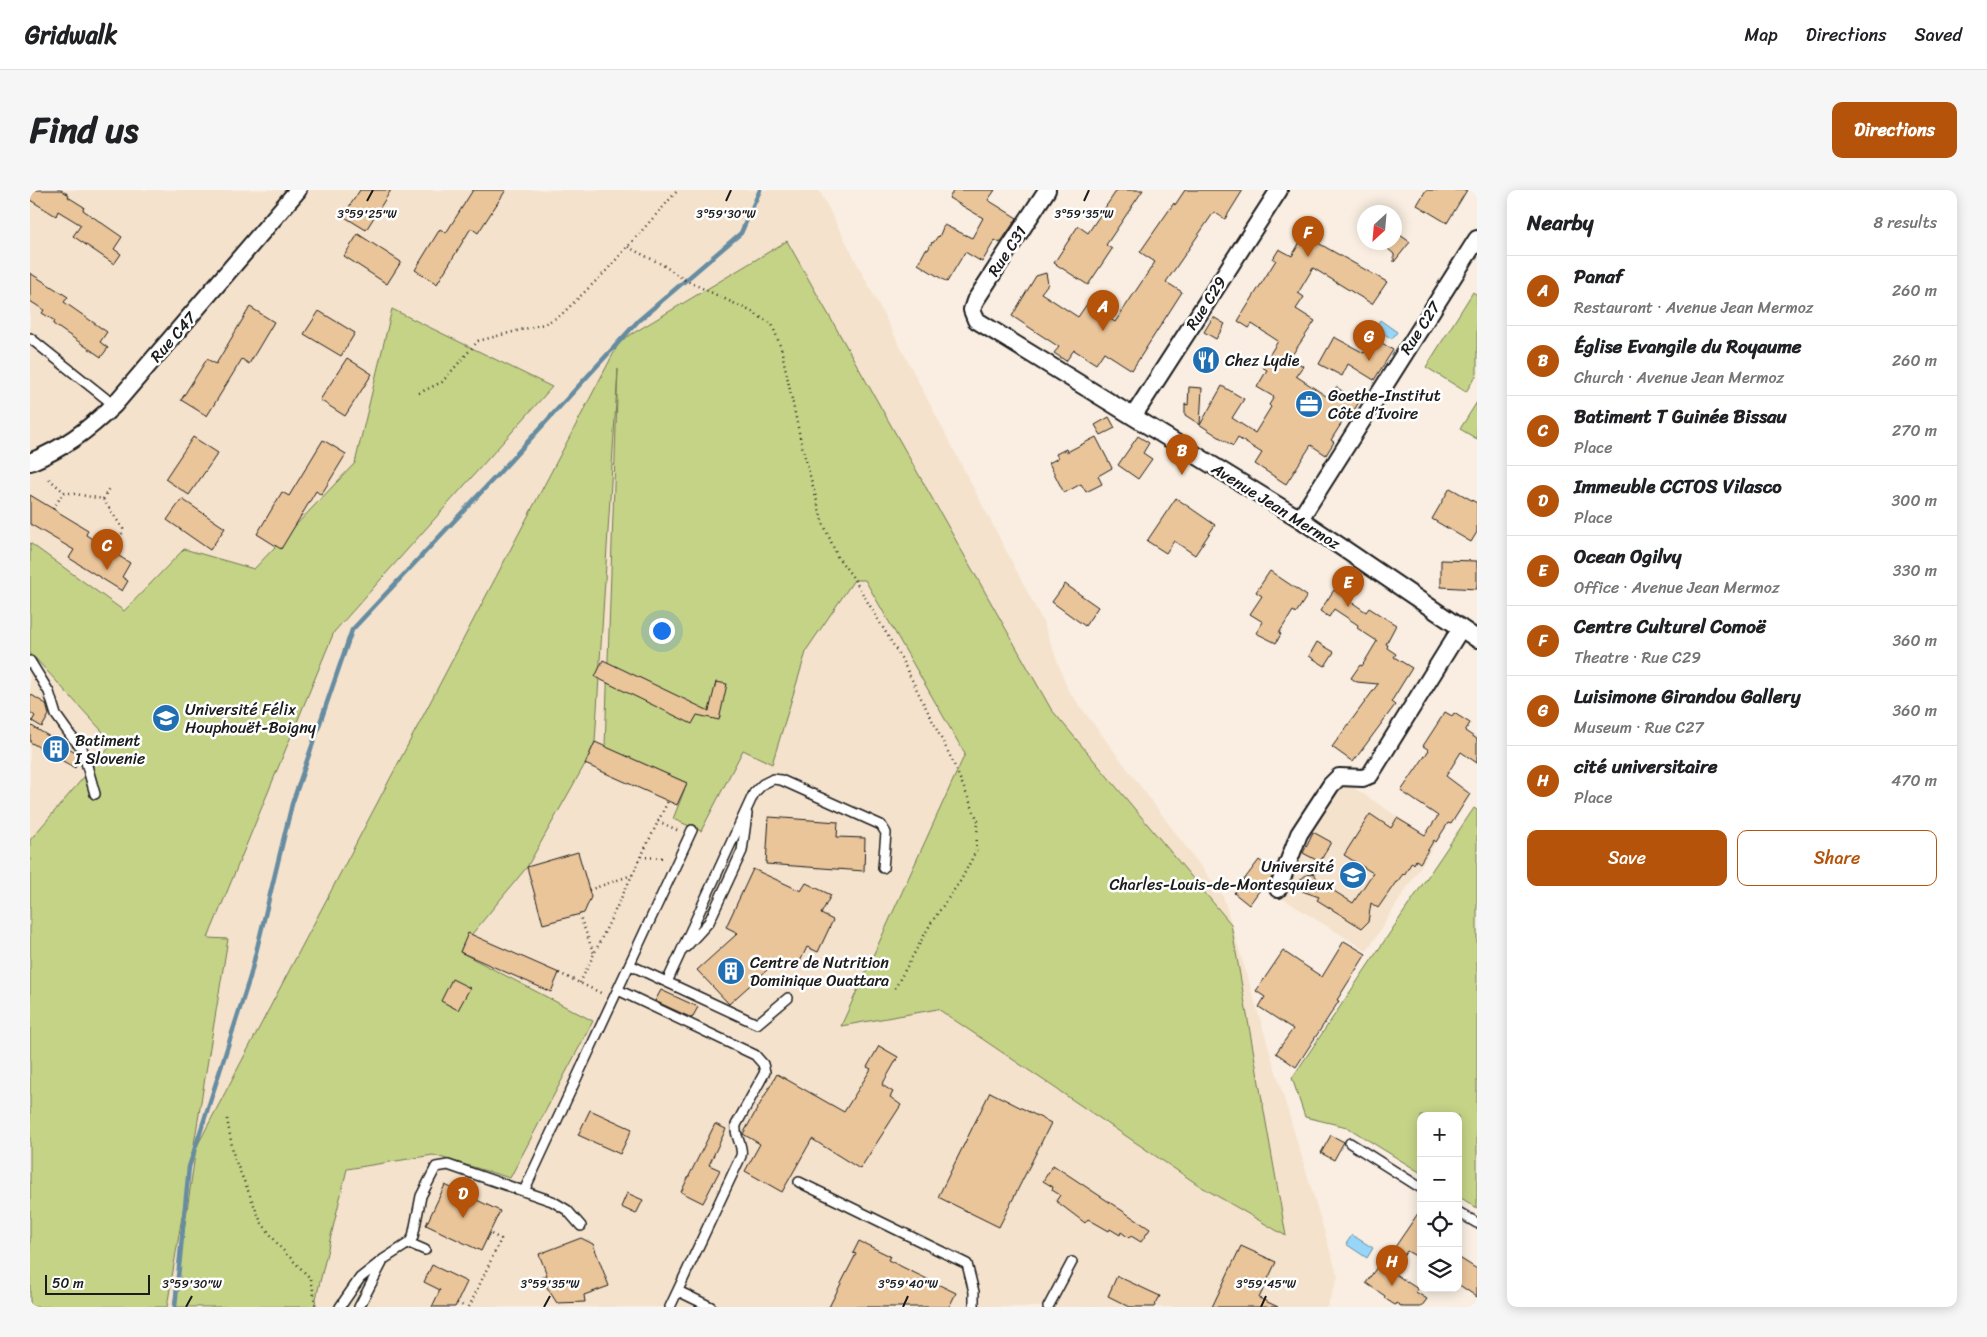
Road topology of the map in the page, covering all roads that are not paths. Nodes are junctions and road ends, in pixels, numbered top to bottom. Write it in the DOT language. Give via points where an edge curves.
graph roads {
  1 [pos="298,190"];
  2 [pos="1047,190"];
  3 [pos="1279,190"];
  4 [pos="1477,239"];
  5 [pos="972,313"];
  6 [pos="30,338"];
  7 [pos="114,406"];
  8 [pos="1134,415"];
  9 [pos="30,462"];
  10 [pos="1300,519"];
  11 [pos="1461,628"];
  12 [pos="1477,639"];
  13 [pos="30,661"];
  14 [pos="95,794"];
  15 [pos="748,807"];
  16 [pos="690,833"];
  17 [pos="883,868"];
  18 [pos="1278,889"];
  19 [pos="680,952"];
  20 [pos="630,965"];
  21 [pos="667,982"];
  22 [pos="618,990"];
  23 [pos="788,998"];
  24 [pos="1350,1143"];
  25 [pos="799,1182"];
  26 [pos="1417,1185"];
  27 [pos="524,1191"];
  28 [pos="1462,1215"];
  29 [pos="1477,1224"];
  30 [pos="581,1226"];
  31 [pos="409,1243"];
  32 [pos="425,1250"];
  33 [pos="384,1259"];
  34 [pos="1072,1262"];
  35 [pos="678,1291"];
  36 [pos="340,1307"];
  37 [pos="359,1307"];
  38 [pos="670,1307"];
  39 [pos="711,1307"];
  40 [pos="974,1307"];
  41 [pos="1048,1307"];
  1 -- 7 [label="street, Rue C47"];
  2 -- 5 [label="street, Rue C31" via="975,301"];
  3 -- 8 [label="street, Rue C29"];
  4 -- 10 [label="street, Rue C27"];
  5 -- 8 [label="street, Avenue Jean Mermoz" via="976,320"];
  6 -- 7 [label="lane"];
  7 -- 9 [label="street, Rue C47" via="66,446"];
  8 -- 10 [label="street, Avenue Jean Mermoz"];
  10 -- 11 [label="street, Avenue Jean Mermoz"];
  11 -- 12 [label="street, Avenue Jean Mermoz"];
  11 -- 18 [label="street" via="1370,775 1363,778 1339,777 1330,785 1299,834"];
  13 -- 14 [label="lane" via="49,692 56,715 82,748"];
  15 -- 17 [label="lane" via="754,793 773,779 872,820 886,833"];
  15 -- 19 [label="lane"];
  15 -- 19 [label="lane" via="742,851 713,913 705,928"];
  16 -- 20 [label="lane"];
  19 -- 21 [label="lane"];
  20 -- 21 [label="lane"];
  20 -- 22 [label="lane"];
  21 -- 23 [label="lane" via="757,1024"];
  22 -- 27 [label="lane"];
  22 -- 35 [label="lane" via="755,1055 765,1072 736,1125 735,1132 743,1149 741,1156"];
  24 -- 26 [label="lane"];
  25 -- 40 [label="lane" via="967,1264"];
  27 -- 30 [label="lane" via="567,1210"];
  27 -- 31 [label="lane" via="448,1164 436,1167 421,1196"];
  28 -- 29 [label="lane"];
  31 -- 32 [label="lane"];
  31 -- 33 [label="lane"];
  33 -- 36 [label="lane" via="360,1278"];
  33 -- 37 [label="lane"];
  34 -- 41 [label="lane"];
  35 -- 38 [label="lane"];
  35 -- 39 [label="lane"];
}
